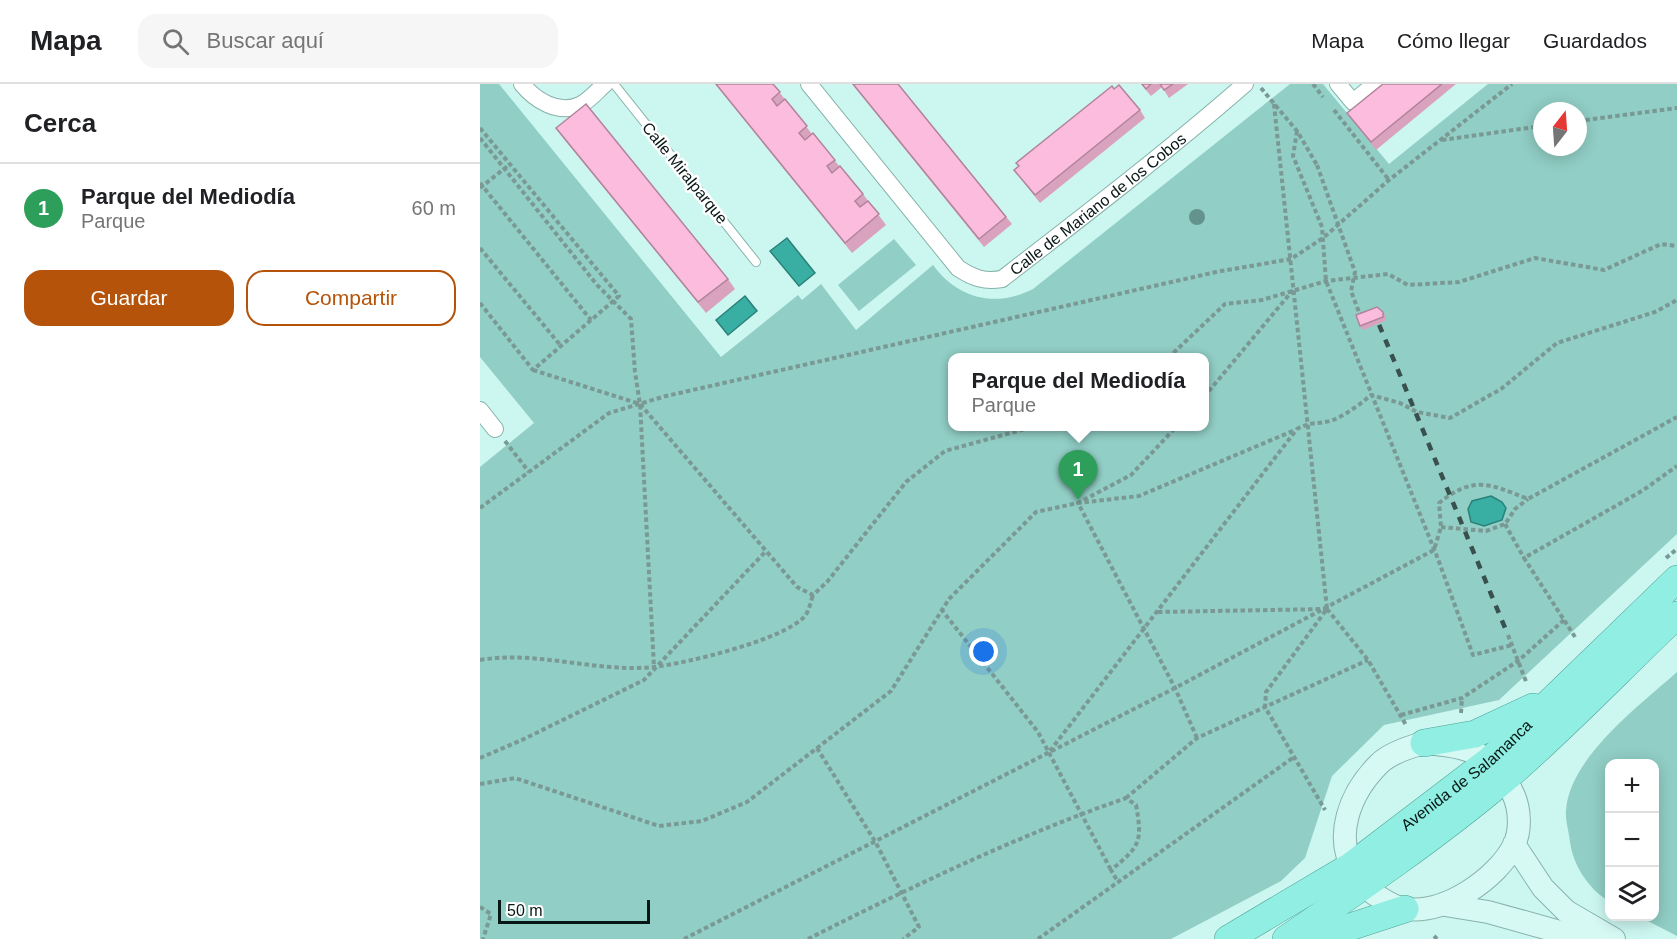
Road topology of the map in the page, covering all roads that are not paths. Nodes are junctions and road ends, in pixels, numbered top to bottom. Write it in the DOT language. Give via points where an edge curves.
graph roads {
  1 [pos="522,84"];
  2 [pos="605,84"];
  3 [pos="614,84"];
  4 [pos="809,84"];
  5 [pos="1245,84"];
  6 [pos="1338,84"];
  7 [pos="1375,84"];
  8 [pos="756,262"];
  9 [pos="480,411"];
  10 [pos="495,429"];
  11 [pos="1677,579"];
  12 [pos="1677,615"];
  13 [pos="1555,696"];
  14 [pos="1415,734"];
  15 [pos="1498,768"];
  16 [pos="1514,844"];
  17 [pos="1357,877"];
  18 [pos="1444,905"];
  19 [pos="1405,909"];
  20 [pos="1228,939"];
  21 [pos="1286,939"];
  22 [pos="1313,939"];
  23 [pos="1585,939"];
  24 [pos="1614,939"];
  1 -- 2 [label="street" via="534,98 555,107 579,106"];
  3 -- 8 [label="lane, Calle Miralparque"];
  4 -- 5 [label="street, Calle de Mariano de los Cobos" via="958,268 971,277 989,281 1002,279 1176,145"];
  6 -- 7 [label="street" via="1353,102"];
  9 -- 10 [label="street"];
  11 -- 13 [label="highway, Avenida de Salamanca"];
  12 -- 15 [label="highway, Avenida de Salamanca"];
  13 -- 14 [label="highway" via="1475,734"];
  13 -- 15 [label="highway, Avenida de Salamanca"];
  14 -- 15 [label="main road" via="1451,745"];
  14 -- 17 [label="main road" via="1403,749 1380,762 1359,789 1346,816 1344,846"];
  15 -- 16 [label="main road" via="1517,803 1519,823"];
  15 -- 17 [label="highway, Avenida de Salamanca"];
  16 -- 18 [label="main road" via="1473,889"];
  16 -- 24 [label="main road" via="1543,888 1566,911"];
  17 -- 19 [label="main road"];
  17 -- 20 [label="highway, Avenida de Salamanca"];
  17 -- 21 [label="highway, Avenida de Salamanca"];
  18 -- 19 [label="main road"];
  18 -- 23 [label="main road" via="1488,912"];
  19 -- 22 [label="highway"];
}
